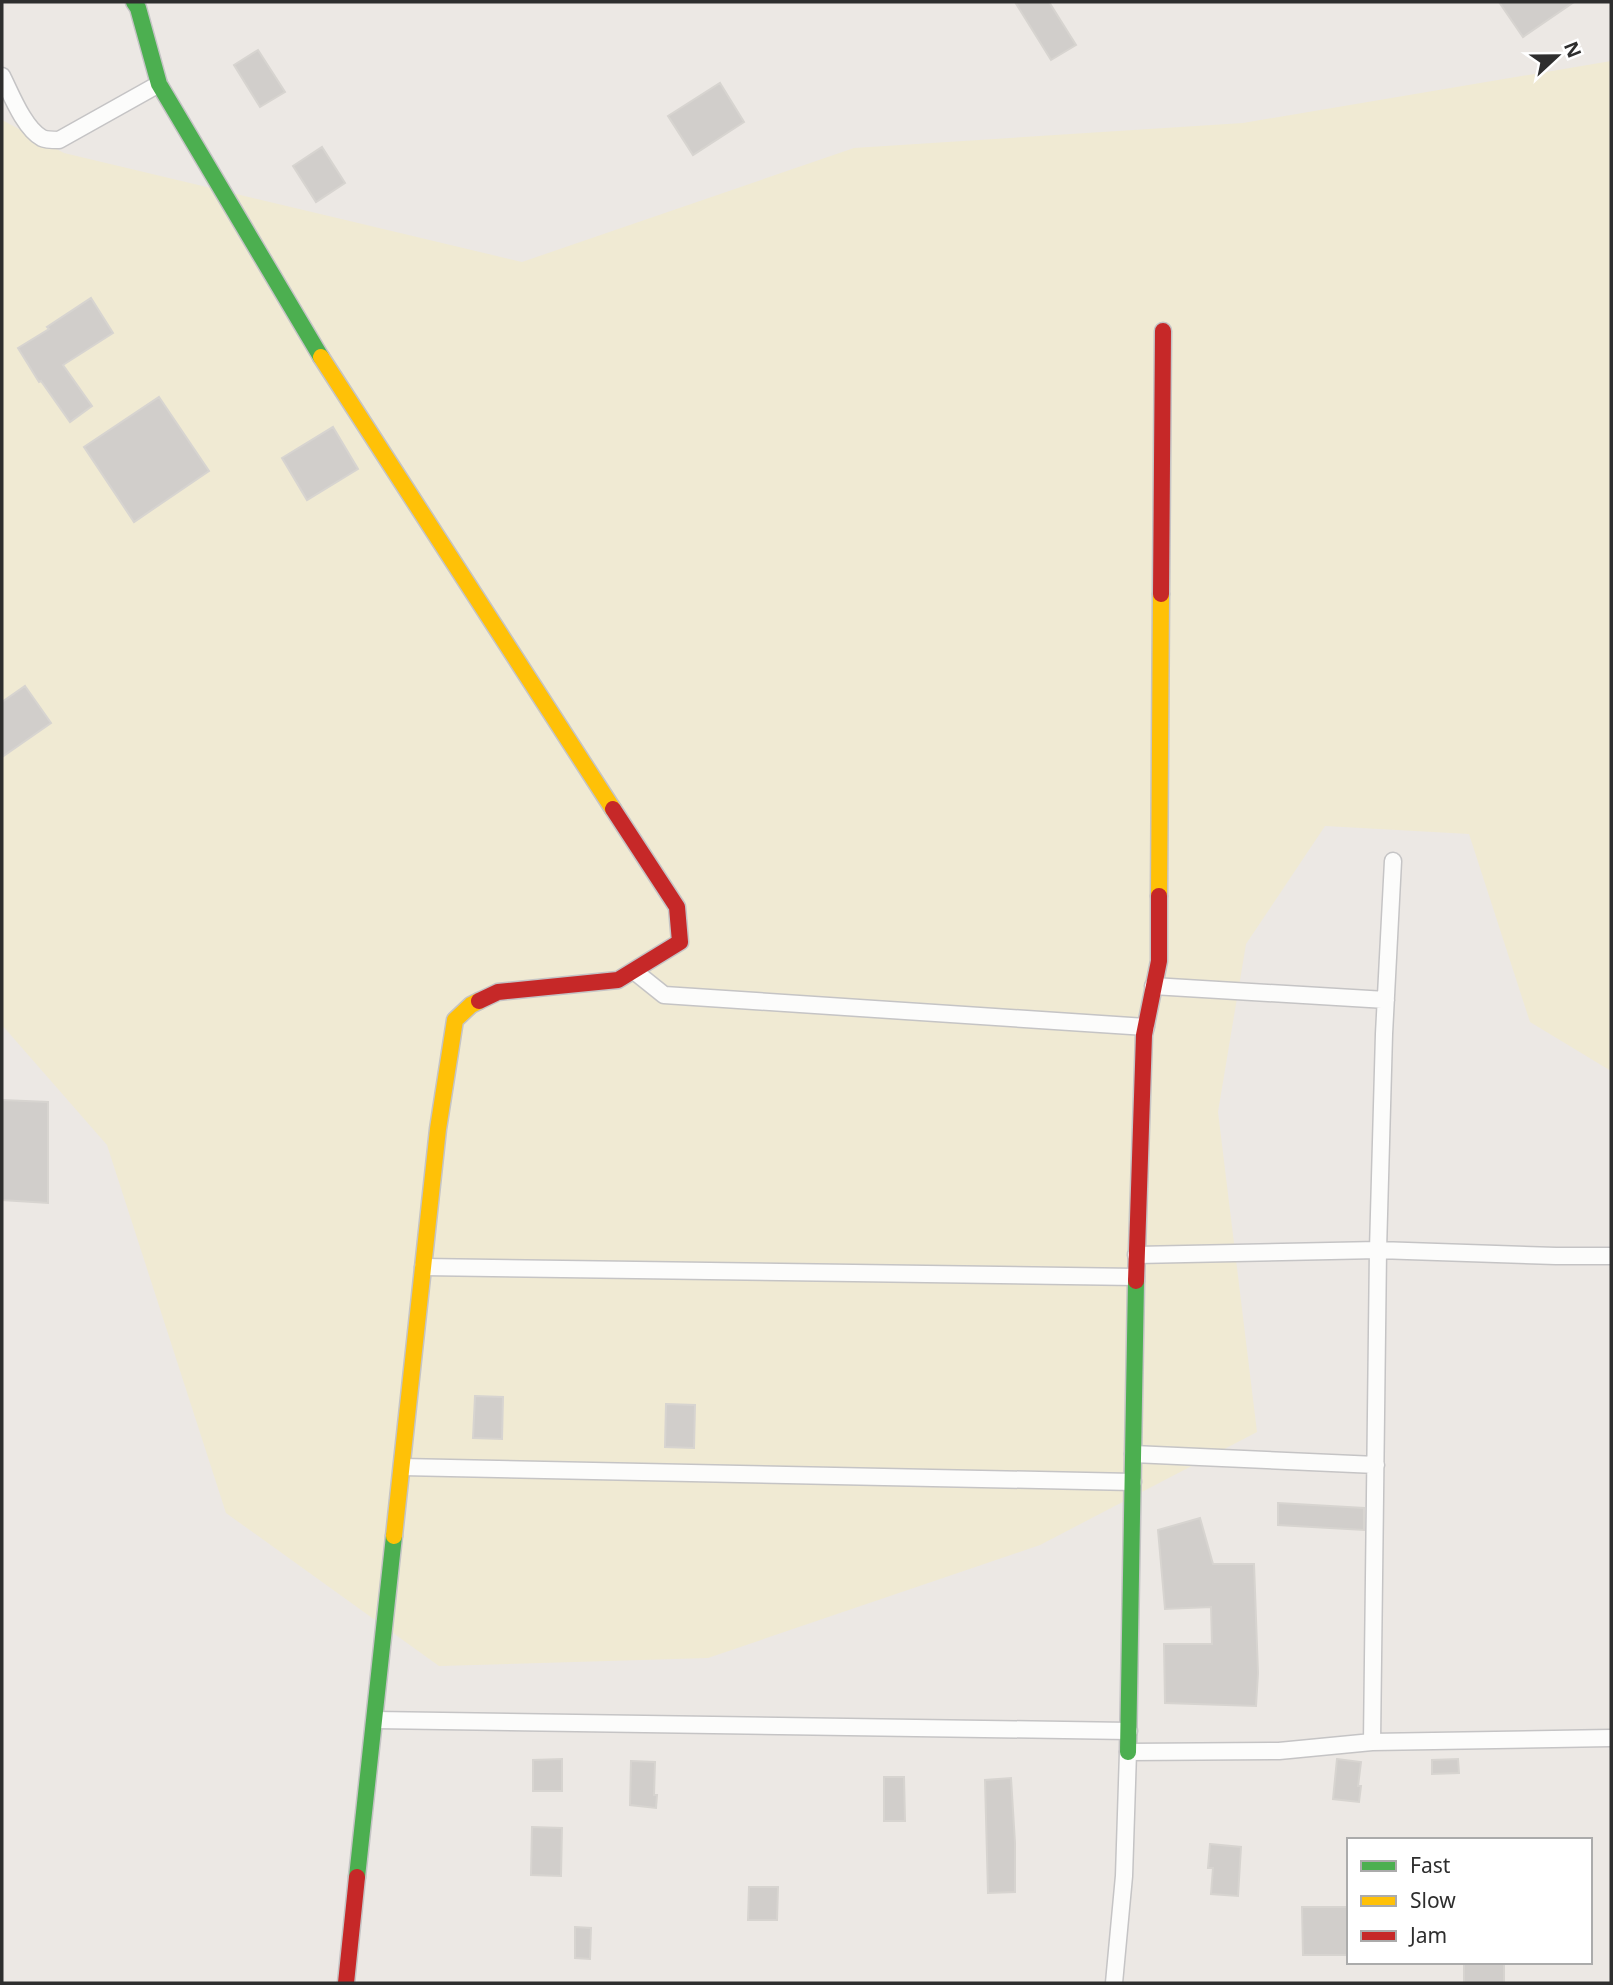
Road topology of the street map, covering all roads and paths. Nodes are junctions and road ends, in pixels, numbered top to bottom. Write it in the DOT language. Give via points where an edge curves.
graph roads {
  1 [pos="134,2"];
  2 [pos="2,76"];
  3 [pos="159,84"];
  4 [pos="1163,331"];
  5 [pos="1393,861"];
  6 [pos="634,971"];
  7 [pos="1153,986"];
  8 [pos="1386,1000"];
  9 [pos="1146,1027"];
  10 [pos="1378,1250"];
  11 [pos="1136,1255"];
  12 [pos="1611,1256"];
  13 [pos="423,1266"];
  14 [pos="1136,1277"];
  15 [pos="1133,1454"];
  16 [pos="1376,1465"];
  17 [pos="402,1467"];
  18 [pos="1133,1482"];
  19 [pos="375,1720"];
  20 [pos="1129,1731"];
  21 [pos="1611,1738"];
  22 [pos="1372,1742"];
  23 [pos="1128,1752"];
  24 [pos="346,1983"];
  25 [pos="1114,1983"];
  1 -- 3 [label="street"];
  2 -- 3 [label="street" via="31,129 43,138 59,140"];
  3 -- 6 [label="street" via="323,360 677,907 681,942"];
  4 -- 7 [label="street" via="1159,961"];
  5 -- 8 [label="street"];
  6 -- 9 [label="street" via="664,995"];
  6 -- 13 [label="street" via="618,980 498,992 471,1005 455,1020"];
  7 -- 8 [label="street"];
  7 -- 9 [label="street"];
  8 -- 10 [label="street"];
  9 -- 11 [label="street"];
  10 -- 11 [label="street"];
  10 -- 12 [label="street"];
  10 -- 16 [label="street"];
  11 -- 14 [label="street"];
  13 -- 14 [label="street"];
  13 -- 17 [label="street"];
  14 -- 15 [label="street"];
  15 -- 16 [label="street"];
  15 -- 18 [label="street"];
  16 -- 22 [label="street"];
  17 -- 18 [label="street"];
  17 -- 19 [label="street"];
  18 -- 20 [label="street"];
  19 -- 20 [label="street"];
  19 -- 24 [label="street"];
  20 -- 23 [label="street"];
  21 -- 22 [label="street"];
  22 -- 23 [label="street" via="1279,1751"];
  23 -- 25 [label="street" via="1124,1876"];
}
